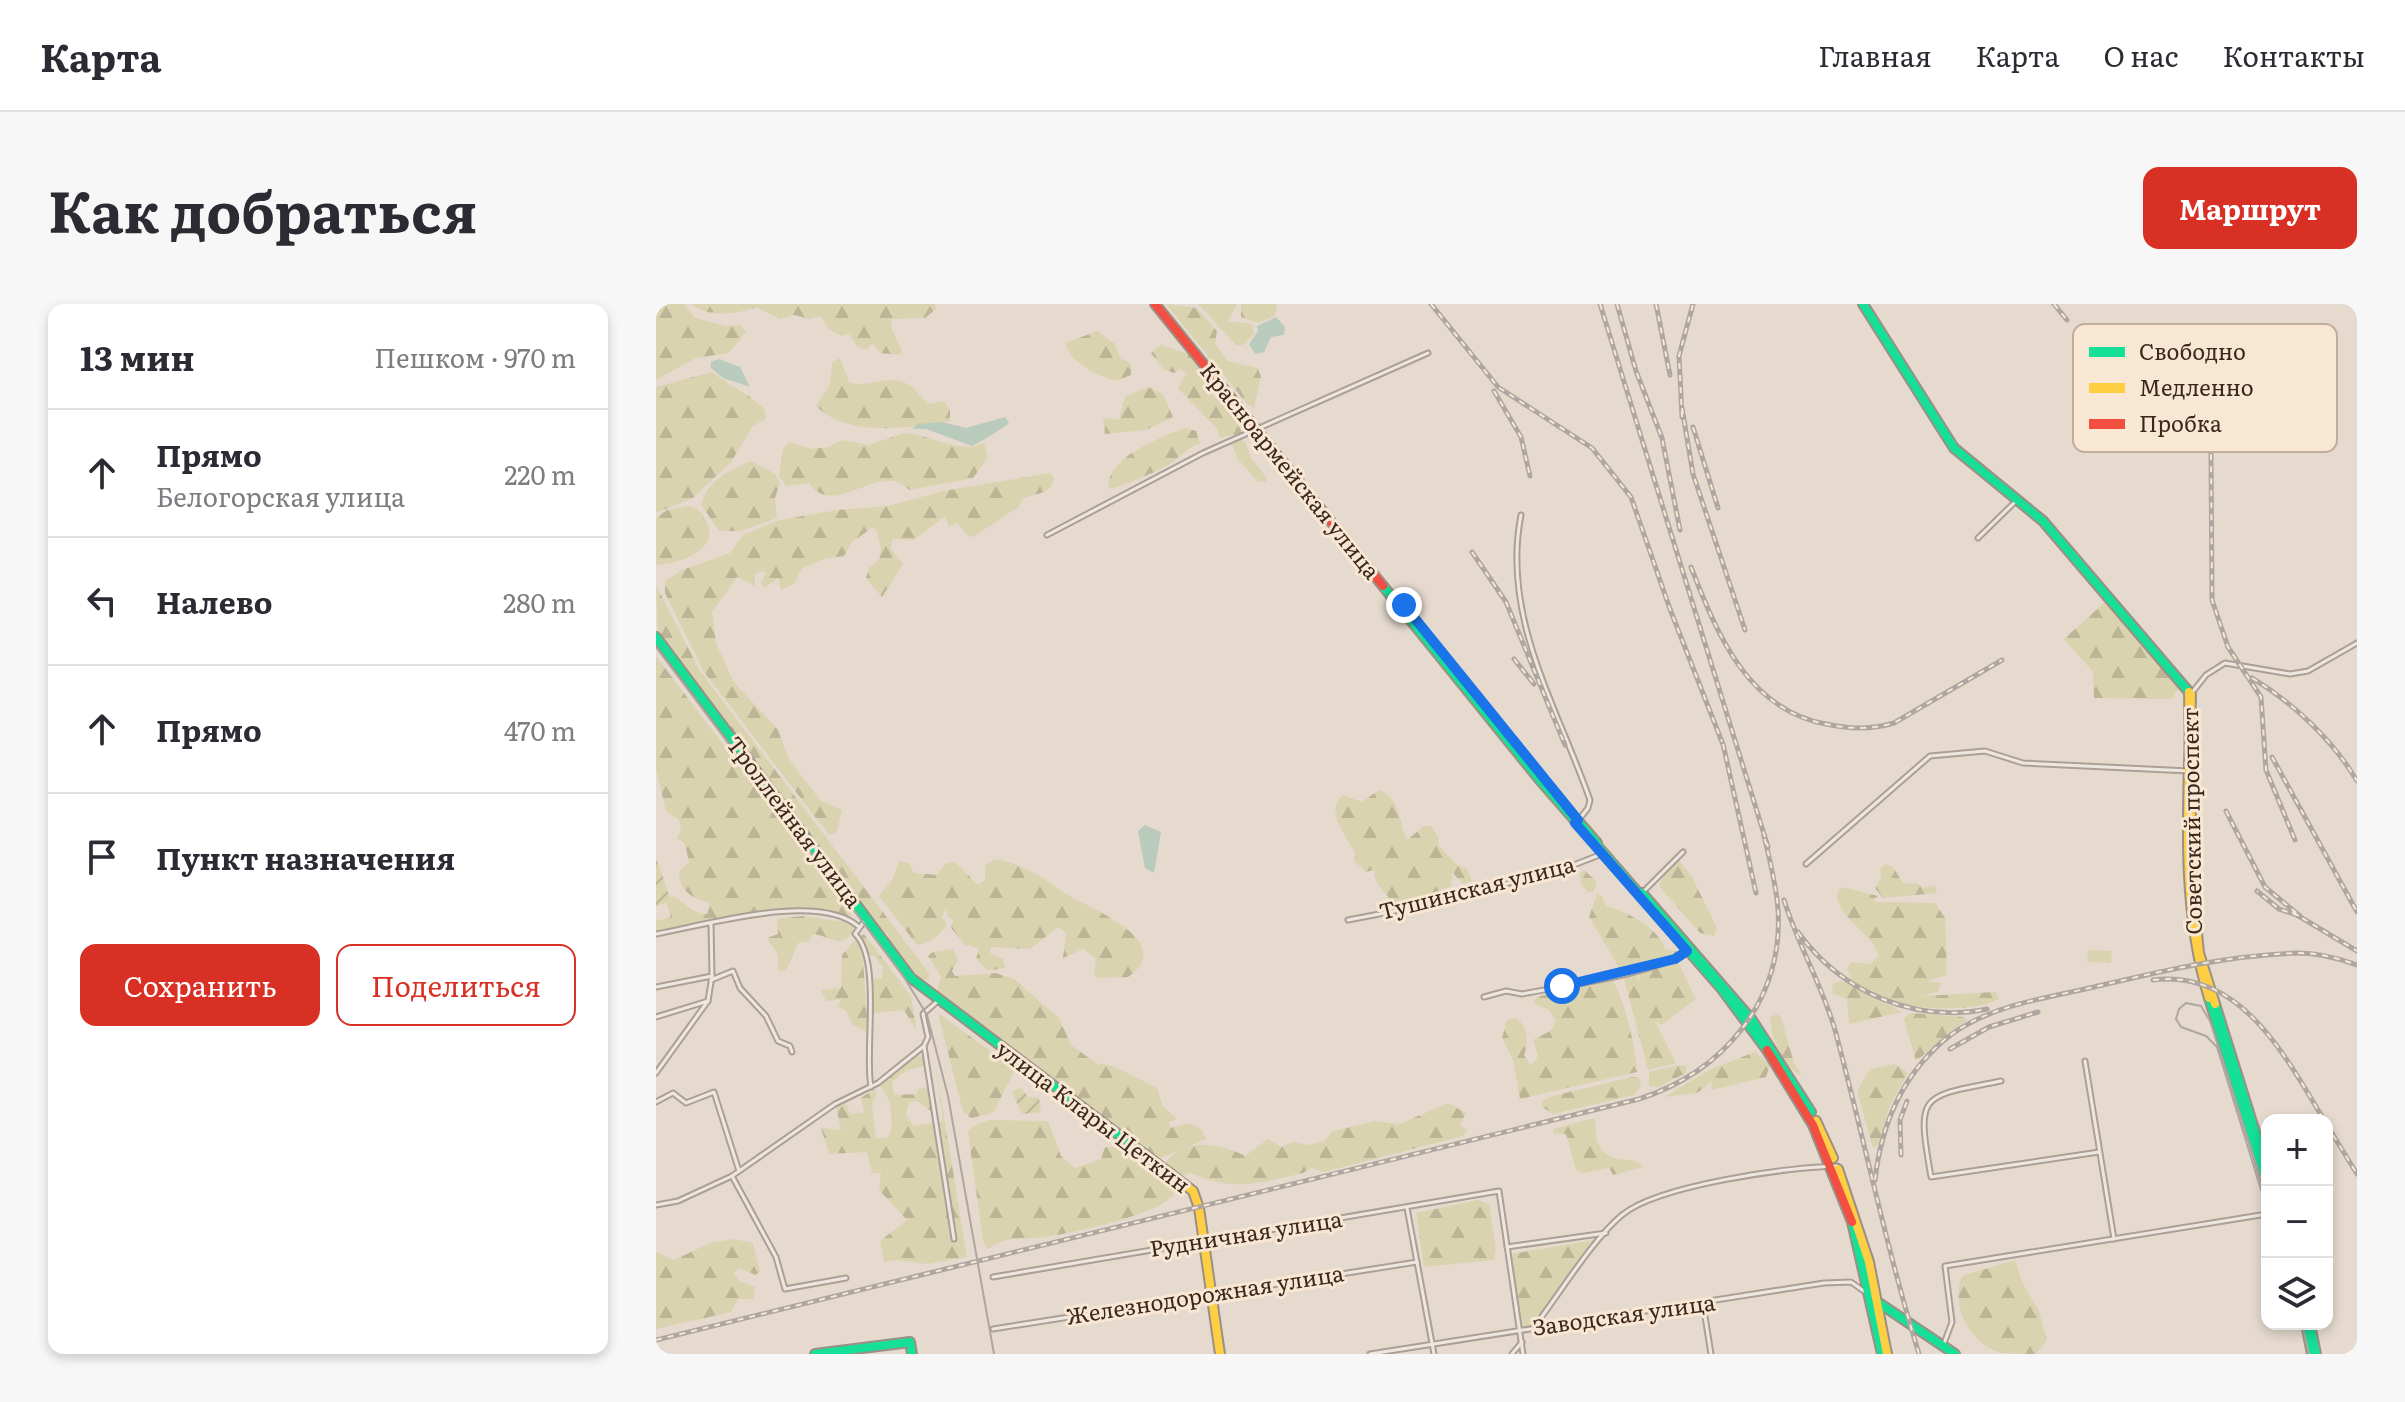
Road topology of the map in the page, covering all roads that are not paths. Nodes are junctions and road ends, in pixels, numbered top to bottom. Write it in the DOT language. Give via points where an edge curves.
graph roads {
  1 [pos="1158,304"];
  2 [pos="1863,304"];
  3 [pos="1428,353"];
  4 [pos="1258,428"];
  5 [pos="2017,500"];
  6 [pos="1521,515"];
  7 [pos="1047,535"];
  8 [pos="1978,538"];
  9 [pos="656,637"];
  10 [pos="2357,643"];
  11 [pos="2191,694"];
  12 [pos="2190,771"];
  13 [pos="1576,822"];
  14 [pos="1683,852"];
  15 [pos="1603,853"];
  16 [pos="1806,864"];
  17 [pos="1642,894"];
  18 [pos="866,919"];
  19 [pos="1348,920"];
  20 [pos="711,924"];
  21 [pos="859,927"];
  22 [pos="656,934"];
  23 [pos="1687,951"];
  24 [pos="711,978"];
  25 [pos="656,987"];
  26 [pos="1484,997"];
  27 [pos="939,1000"];
  28 [pos="708,1001"];
  29 [pos="656,1017"];
  30 [pos="924,1046"];
  31 [pos="792,1052"];
  32 [pos="2085,1061"];
  33 [pos="656,1073"];
  34 [pos="2001,1081"];
  35 [pos="871,1087"];
  36 [pos="656,1102"];
  37 [pos="2261,1151"];
  38 [pos="2099,1152"];
  39 [pos="2261,1165"];
  40 [pos="1835,1166"];
  41 [pos="739,1171"];
  42 [pos="732,1176"];
  43 [pos="656,1205"];
  44 [pos="1407,1208"];
  45 [pos="2261,1215"];
  46 [pos="1606,1233"];
  47 [pos="954,1239"];
  48 [pos="2114,1239"];
  49 [pos="1204,1241"];
  50 [pos="1507,1247"];
  51 [pos="1417,1262"];
  52 [pos="993,1277"];
  53 [pos="846,1278"];
  54 [pos="1211,1294"];
  55 [pos="1876,1300"];
  56 [pos="1703,1304"];
  57 [pos="1534,1327"];
  58 [pos="993,1329"];
  59 [pos="1520,1330"];
  60 [pos="2309,1330"];
  61 [pos="1522,1342"];
  62 [pos="1432,1344"];
  63 [pos="1943,1346"];
  64 [pos="818,1354"];
  65 [pos="912,1354"];
  66 [pos="1220,1354"];
  67 [pos="1370,1354"];
  68 [pos="1434,1354"];
  69 [pos="1512,1354"];
  70 [pos="1523,1354"];
  71 [pos="1711,1354"];
  72 [pos="1885,1354"];
  73 [pos="1955,1354"];
  74 [pos="2314,1354"];
  1 -- 4 [label="main road, Красноармейская улица"];
  2 -- 5 [label="main road" via="1943,434"];
  3 -- 4 [label="street"];
  4 -- 7 [label="street"];
  4 -- 13 [label="main road, Красноармейская улица"];
  5 -- 8 [label="street"];
  5 -- 11 [label="main road" via="2043,521"];
  6 -- 13 [label="street" via="1515,561 1518,602 1529,645 1590,800"];
  9 -- 18 [label="main road, Троллейная улица"];
  10 -- 11 [label="street" via="2308,671 2290,674 2225,663"];
  11 -- 12 [label="main road, Советский проспект"];
  12 -- 16 [label="street" via="2023,763 1985,751 1930,756"];
  12 -- 37 [label="main road, Советский проспект" via="2192,882 2201,961"];
  12 -- 39 [label="main road, Советский проспект" via="2188,895 2196,962"];
  13 -- 15 [label="main road, Красноармейская улица"];
  14 -- 17 [label="street"];
  15 -- 17 [label="main road, Красноармейская улица"];
  15 -- 19 [label="street, Тушинская улица" via="1566,868"];
  15 -- 23 [label="main road, Красноармейская улица"];
  17 -- 40 [label="main road, Красноармейская улица" via="1755,1024 1802,1096"];
  18 -- 21 [label="street"];
  18 -- 27 [label="main road, Троллейная улица" via="911,978"];
  20 -- 21 [label="street" via="800,911 842,915"];
  20 -- 22 [label="street"];
  20 -- 24 [label="street"];
  21 -- 35 [label="street" via="855,934 864,946 872,1015"];
  23 -- 26 [label="street" via="1626,973"];
  23 -- 40 [label="main road, Красноармейская улица" via="1761,1041"];
  24 -- 25 [label="street"];
  24 -- 28 [label="street"];
  24 -- 31 [label="street" via="734,972 778,1041"];
  27 -- 30 [label="street" via="923,1014 928,1037"];
  27 -- 49 [label="main road, улица Клары Цеткин" via="1190,1188 1198,1200"];
  28 -- 29 [label="street"];
  28 -- 33 [label="street"];
  30 -- 35 [label="street"];
  30 -- 47 [label="street"];
  32 -- 38 [label="street"];
  34 -- 38 [label="street" via="1942,1093 1928,1102 1923,1129 1931,1177"];
  35 -- 41 [label="street" via="835,1104"];
  36 -- 41 [label="street" via="673,1093 686,1103 714,1092"];
  38 -- 48 [label="street"];
  40 -- 46 [label="street" via="1789,1168 1680,1192 1633,1207"];
  40 -- 55 [label="main road, Красноармейская улица"];
  41 -- 42 [label="street"];
  42 -- 43 [label="street" via="678,1201"];
  42 -- 53 [label="street" via="776,1257 785,1289"];
  44 -- 49 [label="street, Рудничная улица"];
  44 -- 50 [label="street, Рудничная улица" via="1499,1191"];
  44 -- 51 [label="street"];
  45 -- 48 [label="street"];
  46 -- 50 [label="street"];
  46 -- 57 [label="street"];
  48 -- 63 [label="street" via="1945,1266 1952,1322"];
  49 -- 52 [label="street, Рудничная улица"];
  49 -- 54 [label="main road, улица Клары Цеткин"];
  50 -- 59 [label="street"];
  51 -- 54 [label="street, Железнодорожная улица"];
  51 -- 62 [label="street"];
  54 -- 58 [label="street, Железнодорожная улица"];
  54 -- 66 [label="main road, улица Клары Цеткин"];
  55 -- 56 [label="street, Заводская улица" via="1846,1281"];
  55 -- 63 [label="main road"];
  55 -- 72 [label="main road, Красноармейская улица"];
  56 -- 57 [label="street, Заводская улица"];
  56 -- 71 [label="street"];
  57 -- 59 [label="street, Заводская улица"];
  59 -- 61 [label="street"];
  59 -- 62 [label="street, Заводская улица"];
  60 -- 74 [label="main road"];
  61 -- 69 [label="street"];
  61 -- 70 [label="street"];
  62 -- 67 [label="street, Заводская улица"];
  62 -- 68 [label="street"];
  63 -- 73 [label="main road"];
  64 -- 65 [label="main road" via="910,1342"];
}
